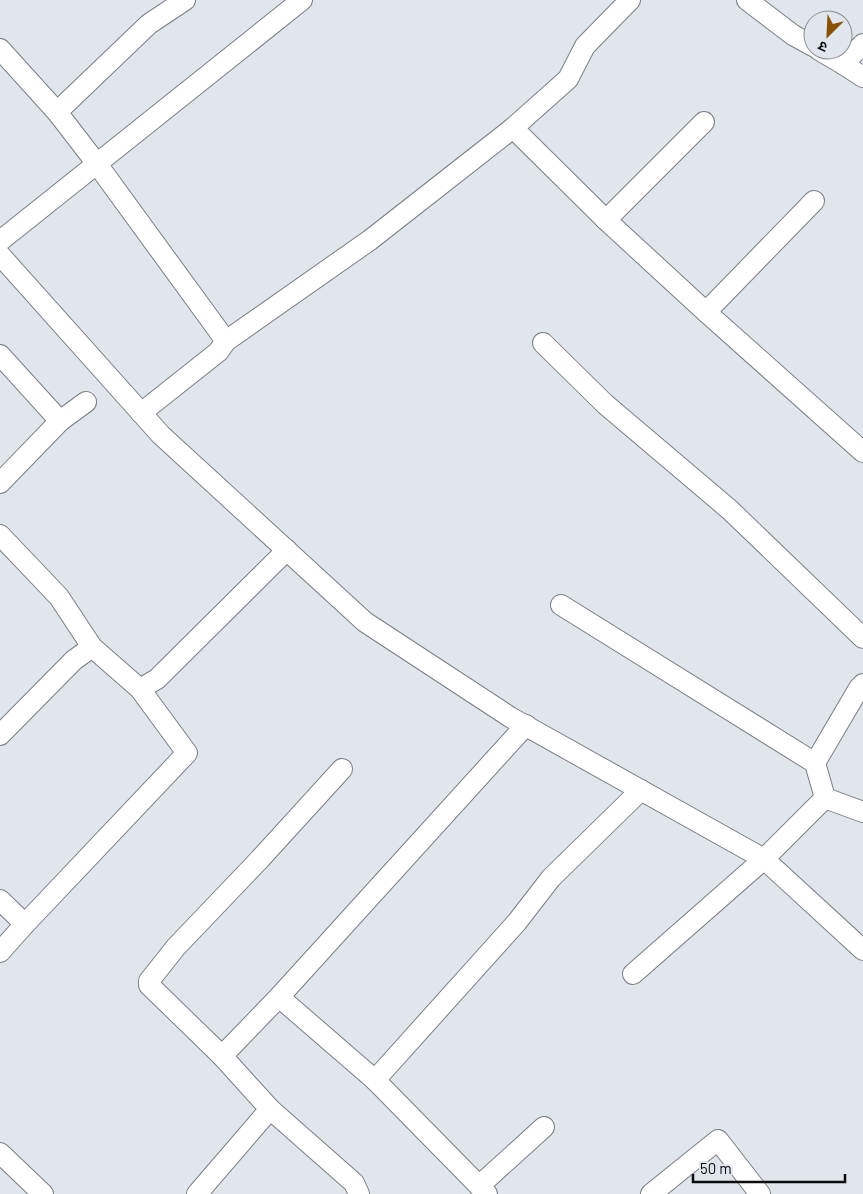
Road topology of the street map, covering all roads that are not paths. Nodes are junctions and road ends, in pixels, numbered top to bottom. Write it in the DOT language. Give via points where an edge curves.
graph roads {
  1 [pos="184,0"];
  2 [pos="302,0"];
  3 [pos="630,0"];
  4 [pos="747,0"];
  5 [pos="803,40"];
  6 [pos="863,44"];
  7 [pos="0,49"];
  8 [pos="836,60"];
  9 [pos="843,64"];
  10 [pos="863,78"];
  11 [pos="57,112"];
  12 [pos="704,122"];
  13 [pos="513,128"];
  14 [pos="97,164"];
  15 [pos="814,201"];
  16 [pos="606,220"];
  17 [pos="0,241"];
  18 [pos="0,255"];
  19 [pos="706,312"];
  20 [pos="226,341"];
  21 [pos="543,343"];
  22 [pos="0,355"];
  23 [pos="86,402"];
  24 [pos="141,413"];
  25 [pos="60,421"];
  26 [pos="863,452"];
  27 [pos="0,483"];
  28 [pos="0,535"];
  29 [pos="287,550"];
  30 [pos="562,605"];
  31 [pos="863,638"];
  32 [pos="92,647"];
  33 [pos="863,684"];
  34 [pos="140,690"];
  35 [pos="526,725"];
  36 [pos="0,735"];
  37 [pos="816,763"];
  38 [pos="342,769"];
  39 [pos="641,790"];
  40 [pos="825,798"];
  41 [pos="863,812"];
  42 [pos="764,859"];
  43 [pos="0,900"];
  44 [pos="25,924"];
  45 [pos="863,950"];
  46 [pos="0,952"];
  47 [pos="633,974"];
  48 [pos="279,997"];
  49 [pos="222,1056"];
  50 [pos="375,1080"];
  51 [pos="270,1109"];
  52 [pos="544,1127"];
  53 [pos="0,1153"];
  54 [pos="483,1190"];
  55 [pos="43,1194"];
  56 [pos="197,1194"];
  57 [pos="359,1194"];
  58 [pos="651,1194"];
  59 [pos="760,1194"];
  1 -- 11 [label="street" via="149,24"];
  2 -- 14 [label="street"];
  3 -- 13 [label="street" via="585,46 568,79"];
  4 -- 5 [label="street"];
  6 -- 9 [label="street"];
  7 -- 11 [label="street"];
  8 -- 9 [label="street"];
  9 -- 10 [label="street"];
  11 -- 14 [label="street"];
  12 -- 16 [label="street"];
  13 -- 16 [label="street"];
  13 -- 20 [label="street" via="370,240"];
  14 -- 17 [label="street"];
  14 -- 20 [label="street"];
  15 -- 19 [label="street"];
  16 -- 19 [label="street"];
  18 -- 24 [label="street"];
  19 -- 26 [label="street"];
  20 -- 24 [label="street" via="218,352"];
  21 -- 31 [label="street" via="606,404 730,510"];
  22 -- 25 [label="street"];
  23 -- 25 [label="street"];
  24 -- 29 [label="street"];
  25 -- 27 [label="street"];
  28 -- 32 [label="street" via="59,597"];
  29 -- 34 [label="street" via="157,679"];
  29 -- 35 [label="street" via="366,622"];
  30 -- 37 [label="street"];
  32 -- 34 [label="street"];
  32 -- 36 [label="street" via="74,660"];
  33 -- 37 [label="street"];
  34 -- 44 [label="street" via="188,753"];
  35 -- 39 [label="street"];
  35 -- 48 [label="street"];
  37 -- 40 [label="street"];
  38 -- 49 [label="street" via="176,947 149,981 149,985"];
  39 -- 42 [label="street"];
  39 -- 50 [label="street" via="551,878 517,922"];
  40 -- 41 [label="street"];
  40 -- 42 [label="street"];
  42 -- 45 [label="street"];
  42 -- 47 [label="street"];
  43 -- 44 [label="street"];
  44 -- 46 [label="street"];
  48 -- 49 [label="street"];
  48 -- 50 [label="street"];
  49 -- 51 [label="street"];
  50 -- 54 [label="street"];
  51 -- 56 [label="street"];
  51 -- 57 [label="street" via="354,1183"];
  52 -- 54 [label="street"];
  53 -- 55 [label="street"];
  58 -- 59 [label="street" via="718,1140"];
}
